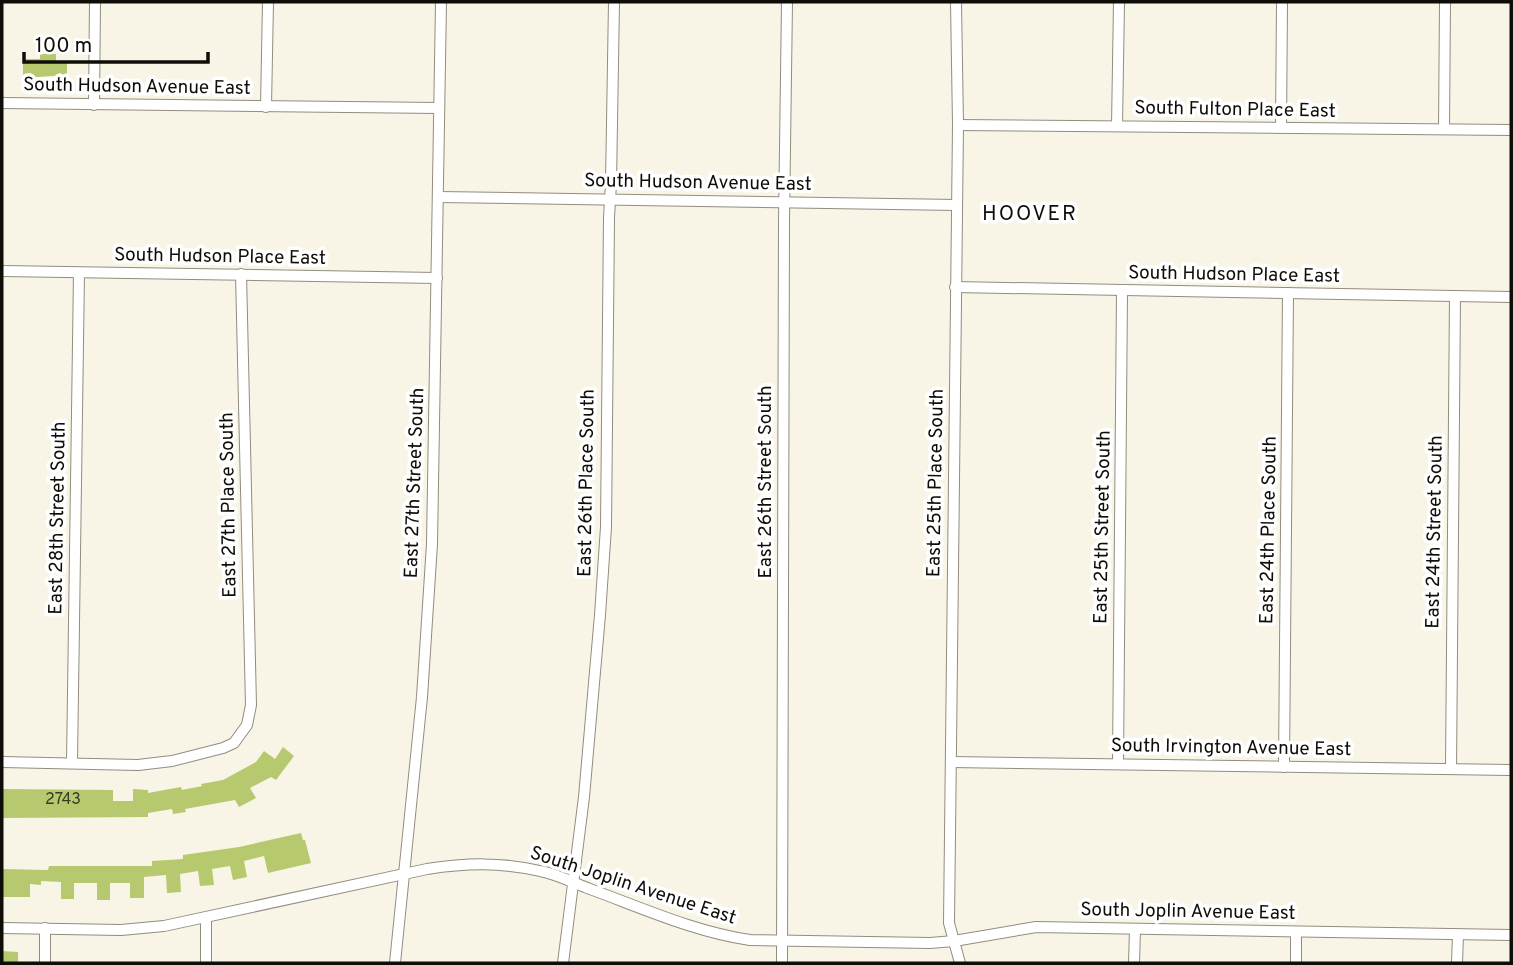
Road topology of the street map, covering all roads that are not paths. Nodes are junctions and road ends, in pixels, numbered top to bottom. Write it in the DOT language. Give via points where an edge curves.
graph roads {
  1 [pos="95,2"];
  2 [pos="268,2"];
  3 [pos="441,2"];
  4 [pos="614,2"];
  5 [pos="787,2"];
  6 [pos="956,2"];
  7 [pos="1119,2"];
  8 [pos="1282,2"];
  9 [pos="1445,2"];
  10 [pos="2,103"];
  11 [pos="93,105"];
  12 [pos="266,107"];
  13 [pos="439,108"];
  14 [pos="958,125"];
  15 [pos="1117,126"];
  16 [pos="1281,128"];
  17 [pos="1444,130"];
  18 [pos="1511,130"];
  19 [pos="438,197"];
  20 [pos="610,200"];
  21 [pos="785,202"];
  22 [pos="957,205"];
  23 [pos="2,271"];
  24 [pos="79,273"];
  25 [pos="241,274"];
  26 [pos="437,278"];
  27 [pos="956,288"];
  28 [pos="1122,291"];
  29 [pos="1288,293"];
  30 [pos="1455,296"];
  31 [pos="1511,297"];
  32 [pos="2,762"];
  33 [pos="951,762"];
  34 [pos="72,763"];
  35 [pos="1118,763"];
  36 [pos="1284,767"];
  37 [pos="1451,769"];
  38 [pos="1511,770"];
  39 [pos="404,875"];
  40 [pos="572,882"];
  41 [pos="206,918"];
  42 [pos="2,928"];
  43 [pos="45,928"];
  44 [pos="1135,929"];
  45 [pos="1296,932"];
  46 [pos="1458,935"];
  47 [pos="1511,935"];
  48 [pos="783,941"];
  49 [pos="954,941"];
  50 [pos="45,963"];
  51 [pos="206,963"];
  52 [pos="395,963"];
  53 [pos="563,963"];
  54 [pos="782,963"];
  55 [pos="960,963"];
  56 [pos="1134,963"];
  57 [pos="1296,963"];
  58 [pos="1457,963"];
  1 -- 11 [label="street"];
  2 -- 12 [label="street"];
  3 -- 13 [label="street, East 27th Street South"];
  4 -- 20 [label="street, East 26th Place South"];
  5 -- 21 [label="street, East 26th Street South"];
  6 -- 14 [label="street, East 25th Place South"];
  7 -- 15 [label="street"];
  8 -- 16 [label="street"];
  9 -- 17 [label="street"];
  10 -- 11 [label="street, South Hudson Avenue East"];
  11 -- 12 [label="street, South Hudson Avenue East"];
  12 -- 13 [label="street, South Hudson Avenue East"];
  13 -- 19 [label="street, East 27th Street South"];
  14 -- 15 [label="street, South Fulton Place East"];
  14 -- 22 [label="street, East 25th Place South"];
  15 -- 16 [label="street, South Fulton Place East"];
  16 -- 17 [label="street, South Fulton Place East"];
  17 -- 18 [label="street, South Fulton Place East"];
  19 -- 20 [label="street, South Hudson Avenue East"];
  19 -- 26 [label="street, East 27th Street South"];
  20 -- 21 [label="street, South Hudson Avenue East"];
  20 -- 40 [label="street, East 26th Place South" via="606,527 584,797"];
  21 -- 22 [label="street, South Hudson Avenue East"];
  21 -- 48 [label="street, East 26th Street South"];
  22 -- 27 [label="street, East 25th Place South"];
  23 -- 24 [label="street, South Hudson Place East"];
  24 -- 25 [label="street, South Hudson Place East"];
  24 -- 34 [label="street, East 28th Street South"];
  25 -- 26 [label="street, South Hudson Place East"];
  25 -- 34 [label="street, East 27th Place South" via="251,705 247,725 234,743 172,761"];
  26 -- 39 [label="street, East 27th Street South" via="430,582"];
  27 -- 28 [label="street, South Hudson Place East"];
  27 -- 33 [label="street, East 25th Place South"];
  28 -- 29 [label="street, South Hudson Place East"];
  28 -- 35 [label="street, East 25th Street South"];
  29 -- 30 [label="street, South Hudson Place East"];
  29 -- 36 [label="street, East 24th Place South"];
  30 -- 31 [label="street, South Hudson Place East"];
  30 -- 37 [label="street, East 24th Street South"];
  32 -- 34 [label="street"];
  33 -- 35 [label="street, South Irvington Avenue East"];
  33 -- 49 [label="street, East 25th Place South" via="949,923"];
  35 -- 36 [label="street, South Irvington Avenue East"];
  36 -- 37 [label="street, South Irvington Avenue East"];
  37 -- 38 [label="street, South Irvington Avenue East"];
  39 -- 40 [label="street, South Joplin Avenue East" via="485,863 543,871"];
  39 -- 41 [label="street, South Joplin Avenue East"];
  39 -- 52 [label="street, East 27th Street South"];
  40 -- 48 [label="street, South Joplin Avenue East" via="722,936"];
  40 -- 53 [label="street, East 26th Place South"];
  41 -- 43 [label="street, South Joplin Avenue East" via="121,930"];
  41 -- 51 [label="street"];
  42 -- 43 [label="street, South Joplin Avenue East"];
  43 -- 50 [label="street"];
  44 -- 45 [label="street, South Joplin Avenue East"];
  44 -- 49 [label="street, South Joplin Avenue East" via="1036,927"];
  44 -- 56 [label="street"];
  45 -- 46 [label="street, South Joplin Avenue East"];
  45 -- 57 [label="street"];
  46 -- 47 [label="street, South Joplin Avenue East"];
  46 -- 58 [label="street"];
  48 -- 49 [label="street, South Joplin Avenue East"];
  48 -- 54 [label="street, East 26th Street South"];
  49 -- 55 [label="street, East 25th Place South"];
}
